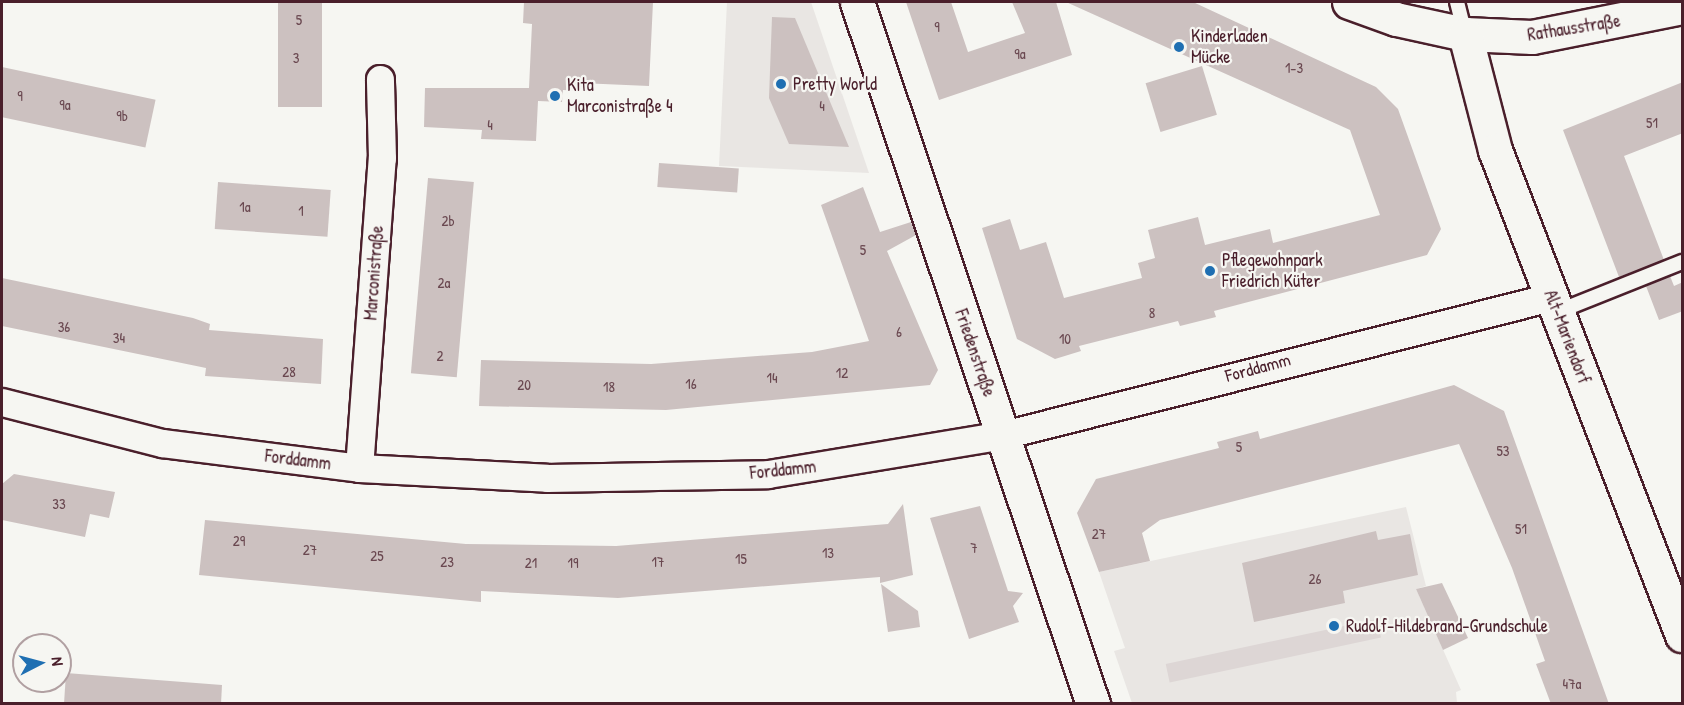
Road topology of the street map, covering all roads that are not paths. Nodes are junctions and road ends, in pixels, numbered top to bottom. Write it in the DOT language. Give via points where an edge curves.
graph roads {
  1 [pos="856,2"];
  2 [pos="1349,2"];
  3 [pos="1457,2"];
  4 [pos="1683,7"];
  5 [pos="1465,34"];
  6 [pos="380,79"];
  7 [pos="1683,261"];
  8 [pos="1554,304"];
  9 [pos="2,402"];
  10 [pos="1003,435"];
  11 [pos="359,468"];
  12 [pos="1682,634"];
  13 [pos="1093,704"];
  1 -- 10 [label="main road, Friedenstraße"];
  2 -- 5 [label="main road, Rathausstraße" via="1396,19"];
  3 -- 5 [label="lane"];
  4 -- 5 [label="main road, Rathausstraße" via="1532,37"];
  5 -- 8 [label="main road, Alt-Mariendorf" via="1495,150"];
  6 -- 11 [label="street, Marconistraße" via="382,158"];
  7 -- 8 [label="lane"];
  8 -- 10 [label="street, Forddamm"];
  8 -- 12 [label="main road, Alt-Mariendorf"];
  9 -- 11 [label="street, Forddamm" via="162,443"];
  10 -- 11 [label="street, Forddamm" via="768,474 547,478"];
  10 -- 13 [label="main road, Friedenstraße"];
}
